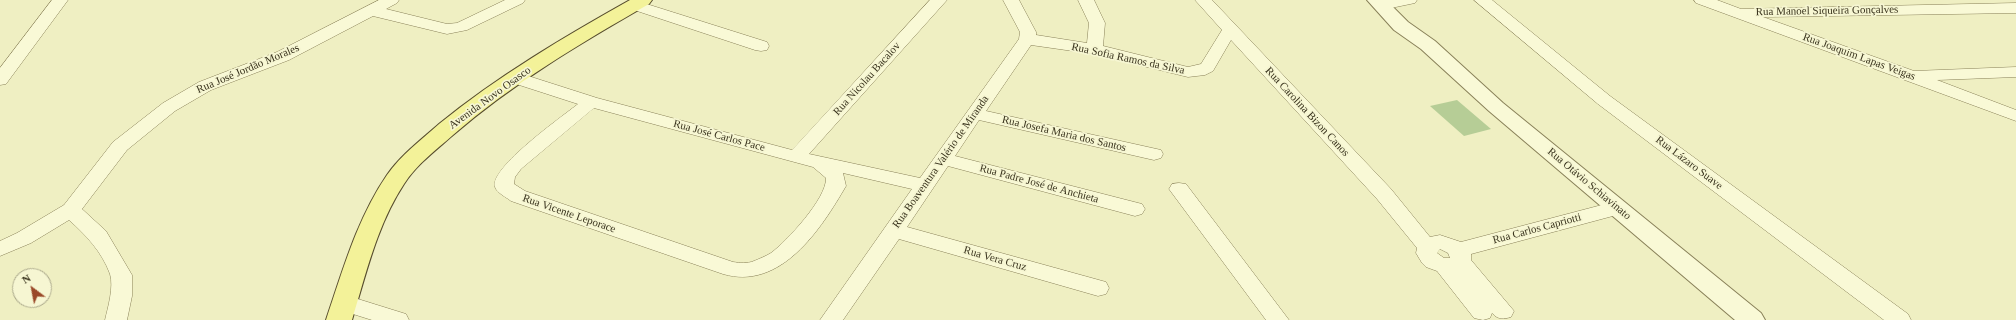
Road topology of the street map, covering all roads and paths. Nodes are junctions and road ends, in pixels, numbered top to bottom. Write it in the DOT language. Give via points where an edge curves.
graph roads {
  1 [pos="60,0"];
  2 [pos="391,0"];
  3 [pos="517,0"];
  4 [pos="939,0"];
  5 [pos="1011,0"];
  6 [pos="1086,0"];
  7 [pos="1203,0"];
  8 [pos="1482,0"];
  9 [pos="1702,0"];
  10 [pos="639,2"];
  11 [pos="1389,2"];
  12 [pos="1937,5"];
  13 [pos="2016,8"];
  14 [pos="370,10"];
  15 [pos="1735,12"];
  16 [pos="1230,29"];
  17 [pos="1028,39"];
  18 [pos="761,46"];
  19 [pos="1094,49"];
  20 [pos="2016,72"];
  21 [pos="1909,75"];
  22 [pos="516,78"];
  23 [pos="0,80"];
  24 [pos="591,102"];
  25 [pos="975,114"];
  26 [pos="2016,116"];
  27 [pos="1154,154"];
  28 [pos="796,157"];
  29 [pos="943,159"];
  30 [pos="820,163"];
  31 [pos="925,185"];
  32 [pos="1179,189"];
  33 [pos="1617,208"];
  34 [pos="1135,209"];
  35 [pos="71,210"];
  36 [pos="893,230"];
  37 [pos="0,249"];
  38 [pos="1447,253"];
  39 [pos="1098,288"];
  40 [pos="342,311"];
  41 [pos="1495,316"];
  42 [pos="834,319"];
  43 [pos="116,320"];
  44 [pos="398,320"];
  45 [pos="1278,320"];
  46 [pos="1752,320"];
  47 [pos="1900,320"];
  1 -- 23 [label="street"];
  2 -- 14 [label="street, Rua José Jordão Morales"];
  3 -- 14 [label="street" via="461,27 447,30"];
  4 -- 28 [label="street, Rua Nicolau Bacalov"];
  5 -- 17 [label="street" via="1028,32"];
  6 -- 19 [label="street" via="1099,27"];
  7 -- 16 [label="street, Rua Carolina Bizon Canos"];
  8 -- 47 [label="street, Rua Lázaro Suave" via="1638,126"];
  9 -- 15 [label="street, Rua Joaquim Lapas Veigas"];
  10 -- 18 [label="street"];
  10 -- 22 [label="main road, Avenida Novo Osasco"];
  11 -- 33 [label="street, Rua Otávio Schiavinato" via="1400,26 1428,45 1496,107"];
  12 -- 13 [label="street, Rua Manoel Siqueira Gonçalves"];
  12 -- 15 [label="street, Rua Manoel Siqueira Gonçalves"];
  14 -- 35 [label="street, Rua José Jordão Morales" via="283,56 205,86 169,107 120,146"];
  15 -- 21 [label="street, Rua Joaquim Lapas Veigas"];
  16 -- 19 [label="street, Rua Sofia Ramos da Silva" via="1207,67 1199,71 1176,71"];
  16 -- 38 [label="street, Rua Carolina Bizon Canos" via="1384,194"];
  17 -- 19 [label="street, Rua Sofia Ramos da Silva"];
  17 -- 25 [label="street, Rua Boaventura Valério de Miranda"];
  20 -- 21 [label="street"];
  21 -- 26 [label="street, Rua Joaquim Lapas Veigas"];
  22 -- 24 [label="street, Rua José Carlos Pace"];
  22 -- 40 [label="main road, Avenida Novo Osasco" via="458,119 419,154 392,185 372,226"];
  24 -- 28 [label="street, Rua José Carlos Pace"];
  24 -- 30 [label="street, Rua Vicente Leporace" via="514,165 505,176 504,186 518,196 731,269 757,269 778,258 818,217 836,186 835,176"];
  25 -- 27 [label="street, Rua Josefa Maria dos Santos"];
  25 -- 29 [label="street, Rua Boaventura Valério de Miranda"];
  28 -- 30 [label="street, Rua José Carlos Pace"];
  29 -- 31 [label="street, Rua Boaventura Valério de Miranda"];
  29 -- 34 [label="street, Rua Padre José de Anchieta"];
  30 -- 31 [label="street, Rua José Carlos Pace"];
  31 -- 36 [label="street, Rua Boaventura Valério de Miranda"];
  32 -- 45 [label="street"];
  33 -- 38 [label="street, Rua Carlos Capriotti"];
  33 -- 46 [label="street, Rua Otávio Schiavinato"];
  35 -- 37 [label="street"];
  35 -- 43 [label="street" via="99,236 121,275 122,296"];
  36 -- 39 [label="street, Rua Vera Cruz"];
  36 -- 42 [label="street, Rua Boaventura Valério de Miranda"];
  38 -- 41 [label="street, Rua Carolina Bizon Canos"];
  40 -- 44 [label="street"];
}
